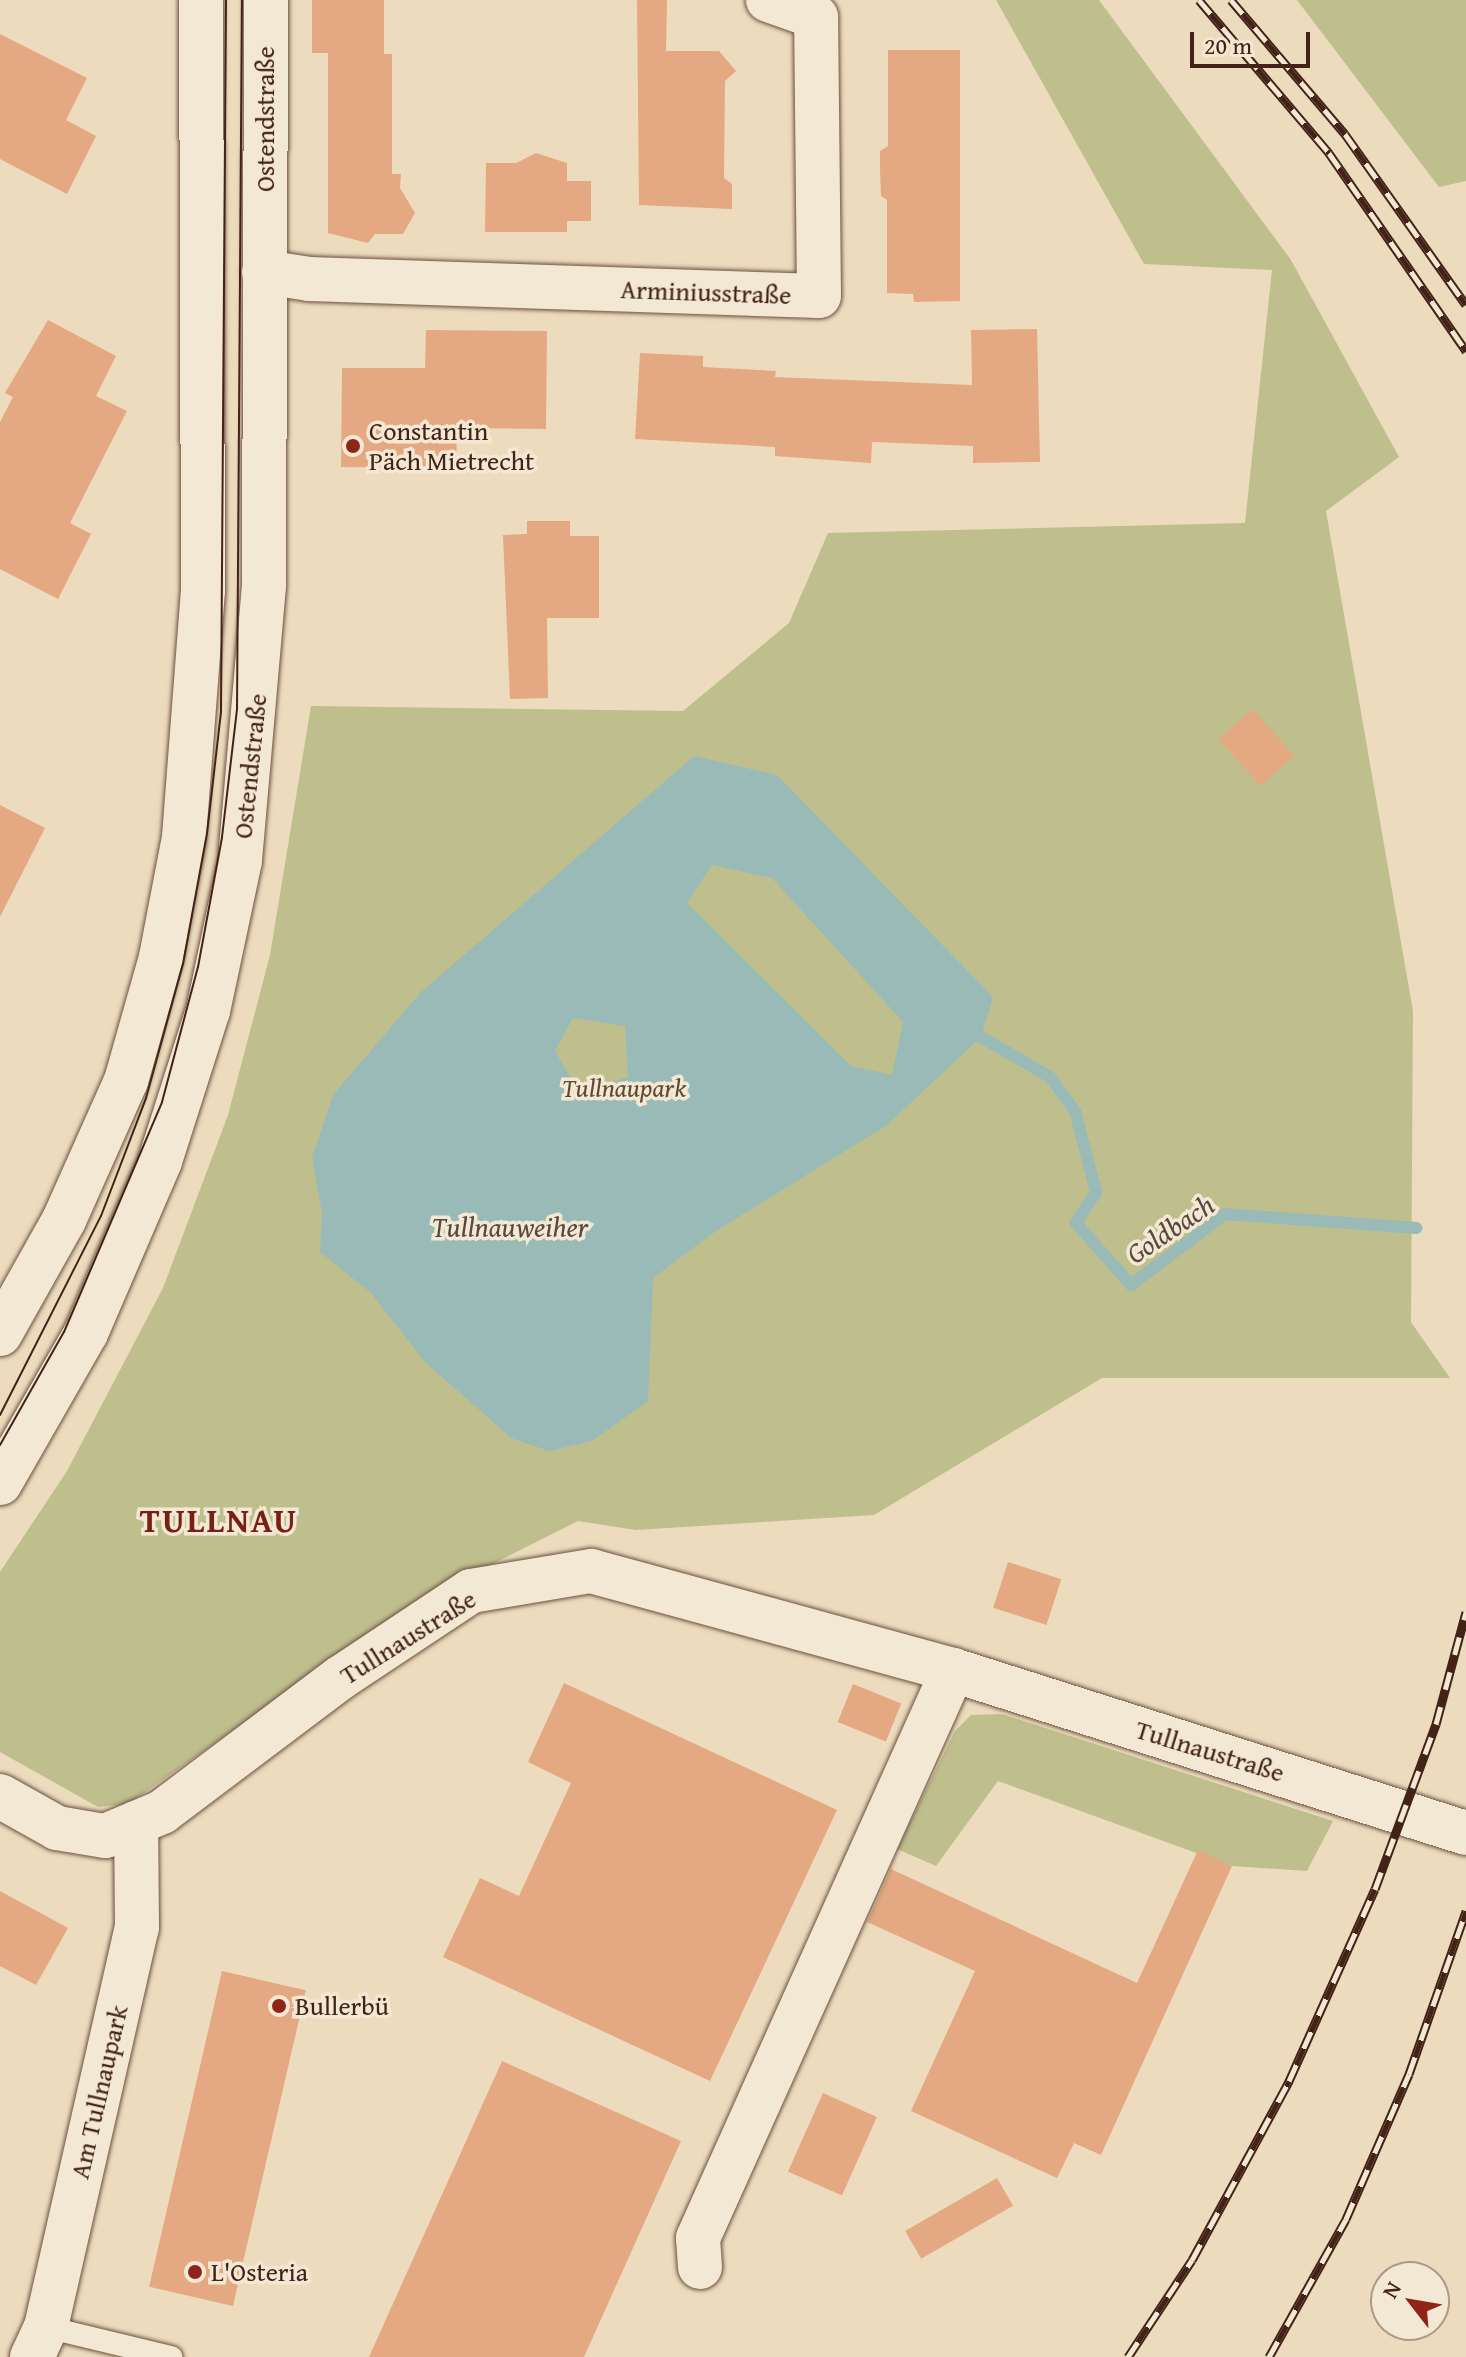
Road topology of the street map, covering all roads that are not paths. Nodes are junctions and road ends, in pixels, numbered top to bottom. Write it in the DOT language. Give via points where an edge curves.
graph roads {
  1 [pos="201,0"];
  2 [pos="266,0"];
  3 [pos="768,0"];
  4 [pos="264,272"];
  5 [pos="0,1334"];
  6 [pos="0,1483"];
  7 [pos="953,1670"];
  8 [pos="0,1796"];
  9 [pos="136,1823"];
  10 [pos="1466,1833"];
  11 [pos="700,2267"];
  12 [pos="39,2342"];
  13 [pos="171,2357"];
  1 -- 5 [label="street" via="204,575 184,837 161,957 126,1081 64,1220"];
  2 -- 4 [label="street, Ostendstraße"];
  3 -- 4 [label="street, Arminiusstraße" via="816,17 819,296 309,279"];
  4 -- 6 [label="street, Ostendstraße" via="259,698 243,838 218,972 174,1122 124,1251 80,1345"];
  7 -- 9 [label="street, Tullnaustraße" via="591,1571 471,1591 340,1678 162,1812"];
  7 -- 10 [label="street, Tullnaustraße"];
  7 -- 11 [label="street" via="698,2238"];
  8 -- 9 [label="street, Tullnaustraße" via="57,1828 105,1836"];
  9 -- 12 [label="street, Am Tullnaupark" via="137,1928"];
  12 -- 13 [label="lane"];
}
